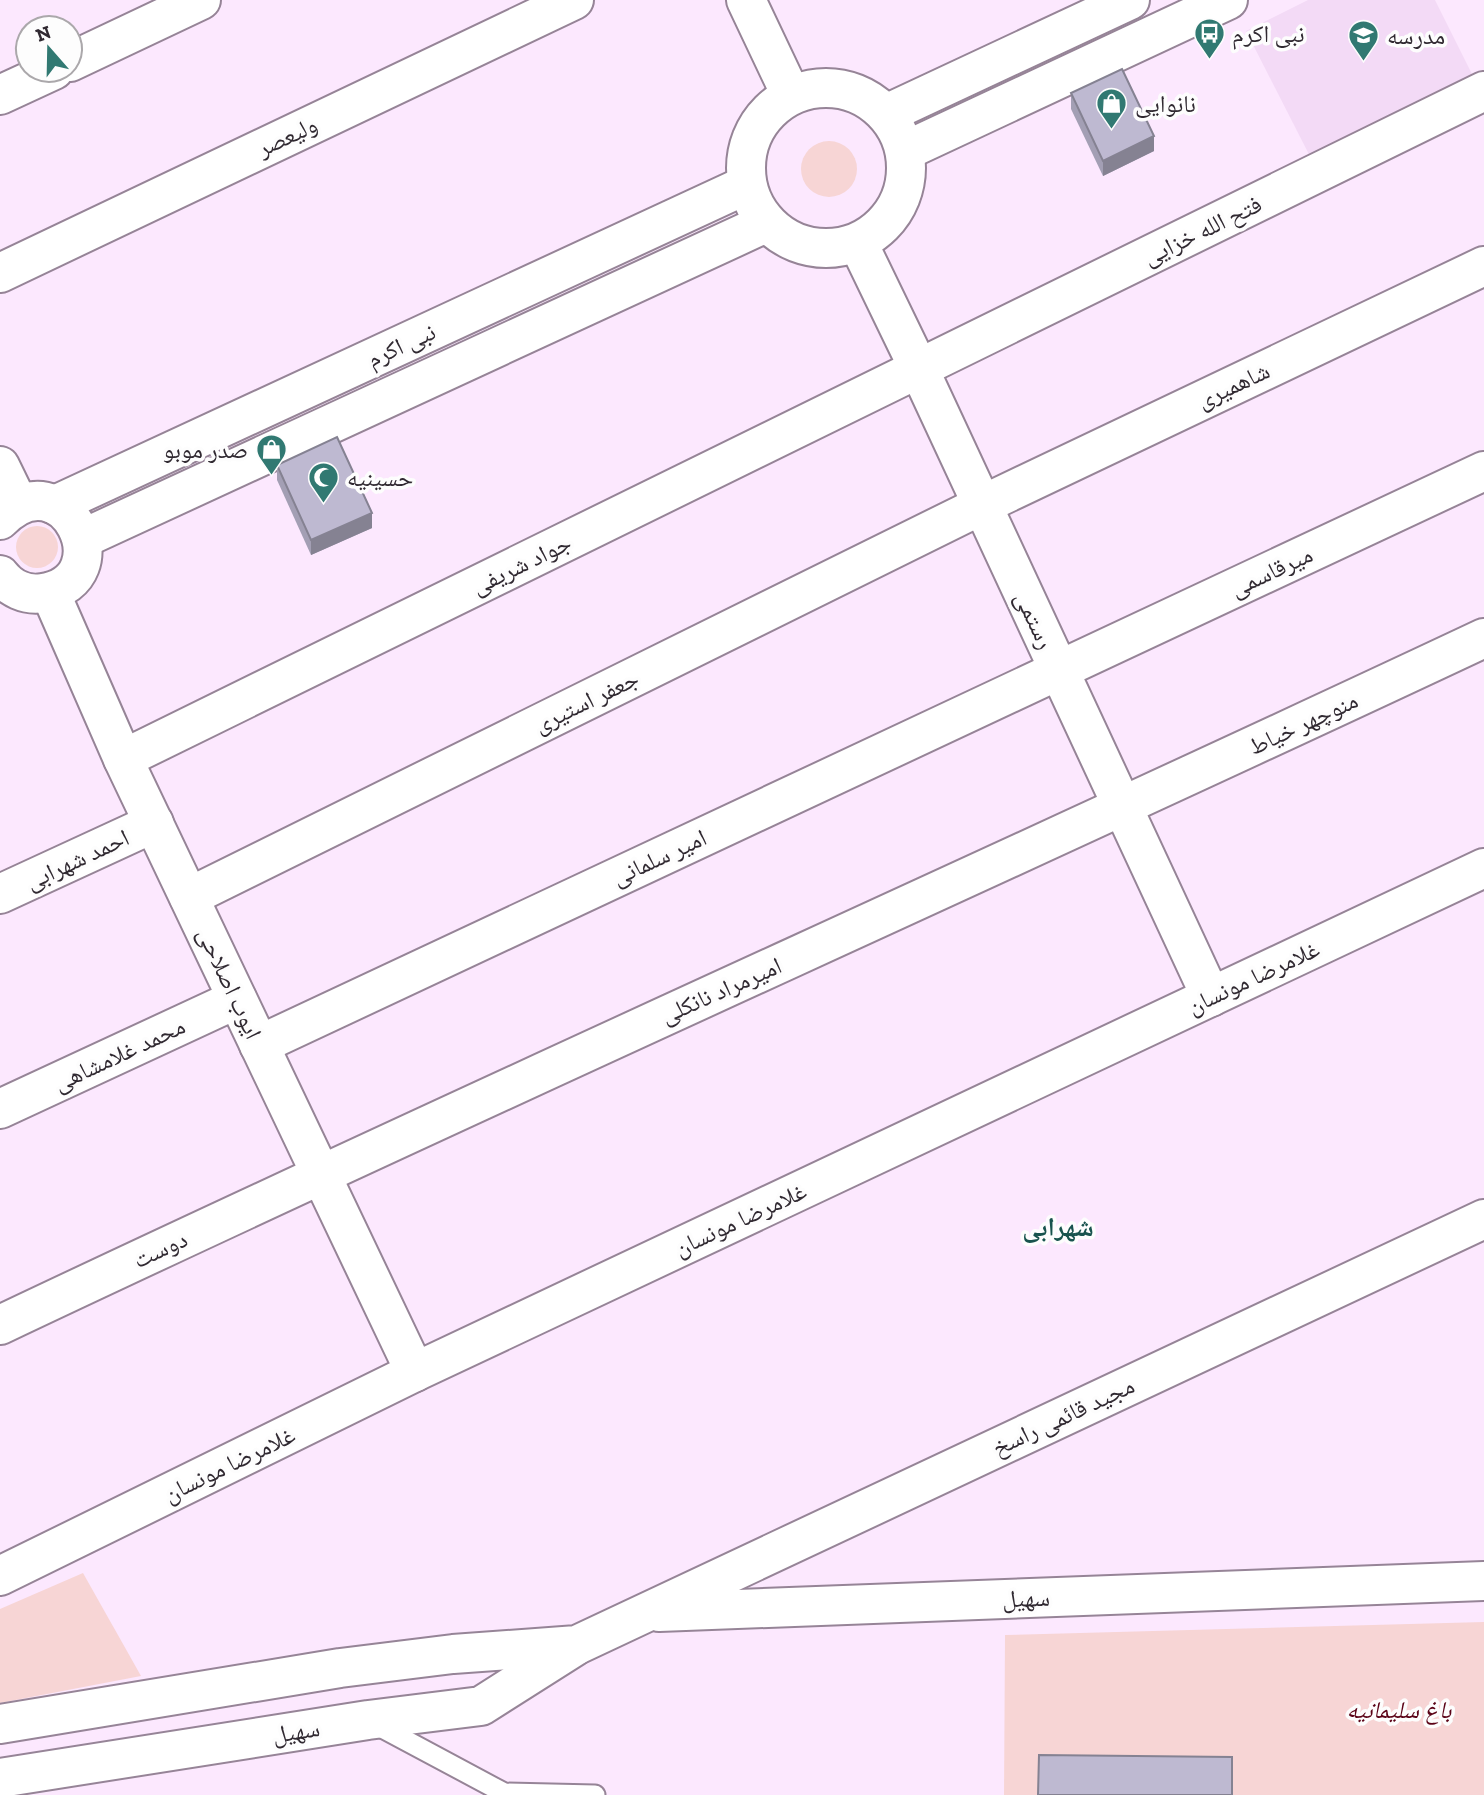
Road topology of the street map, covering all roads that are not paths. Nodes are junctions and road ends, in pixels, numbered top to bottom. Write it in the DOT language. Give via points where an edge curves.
graph roads {
  1 [pos="201,0"];
  2 [pos="574,0"];
  3 [pos="746,0"];
  4 [pos="1130,0"];
  5 [pos="1228,0"];
  6 [pos="84,55"];
  7 [pos="25,84"];
  8 [pos="1484,91"];
  9 [pos="791,95"];
  10 [pos="0,96"];
  11 [pos="886,114"];
  12 [pos="905,151"];
  13 [pos="746,185"];
  14 [pos="766,223"];
  15 [pos="858,243"];
  16 [pos="1484,266"];
  17 [pos="0,273"];
  18 [pos="919,369"];
  19 [pos="0,466"];
  20 [pos="1484,471"];
  21 [pos="982,505"];
  22 [pos="25,510"];
  23 [pos="82,539"];
  24 [pos="1,579"];
  25 [pos="51,592"];
  26 [pos="1484,638"];
  27 [pos="1058,670"];
  28 [pos="123,759"];
  29 [pos="1122,808"];
  30 [pos="154,823"];
  31 [pos="1484,868"];
  32 [pos="0,894"];
  33 [pos="189,897"];
  34 [pos="1211,997"];
  35 [pos="237,999"];
  36 [pos="259,1045"];
  37 [pos="0,1109"];
  38 [pos="320,1173"];
  39 [pos="1484,1219"];
  40 [pos="0,1325"];
  41 [pos="415,1372"];
  42 [pos="0,1576"];
  43 [pos="1484,1581"];
  44 [pos="643,1612"];
  45 [pos="577,1645"];
  46 [pos="368,1720"];
  47 [pos="0,1724"];
  48 [pos="0,1778"];
  49 [pos="595,1795"];
  1 -- 6 [label="street"];
  2 -- 17 [label="street, ولیعصر"];
  3 -- 9 [label="street"];
  4 -- 11 [label="street"];
  5 -- 12 [label="street"];
  7 -- 10 [label="street"];
  8 -- 18 [label="street, فتح الله خزایی"];
  9 -- 11 [label="street" via="816,88 842,89 866,98"];
  9 -- 13 [label="street" via="769,111 754,132 745,158"];
  11 -- 12 [label="street"];
  12 -- 15 [label="street" via="906,179 898,205 881,228"];
  13 -- 14 [label="street"];
  13 -- 22 [label="street, نبی اکرم"];
  14 -- 15 [label="street" via="785,238 808,247 834,249"];
  14 -- 23 [label="street, نبی اکرم"];
  15 -- 18 [label="street, رستمی"];
  16 -- 21 [label="street, شاهمیری"];
  18 -- 21 [label="street, رستمی"];
  18 -- 28 [label="street, جواد شریفی"];
  19 -- 22 [label="street"];
  20 -- 27 [label="street, میرقاسمی"];
  21 -- 27 [label="street, رستمی"];
  21 -- 33 [label="street, جعفر استیری"];
  22 -- 23 [label="street" via="68,514"];
  23 -- 25 [label="street" via="80,566 63,586"];
  24 -- 25 [label="street" via="25,593"];
  25 -- 28 [label="street, ایوب اصلاحی"];
  26 -- 29 [label="street, منوچهر خیاط"];
  27 -- 29 [label="street, رستمی"];
  27 -- 36 [label="street, امیر سلمانی"];
  28 -- 30 [label="street, ایوب اصلاحی"];
  29 -- 34 [label="street, رستمی"];
  29 -- 38 [label="street, امیرمراد نانکلی"];
  30 -- 32 [label="street, احمد شهرابی"];
  30 -- 33 [label="street, ایوب اصلاحی"];
  31 -- 34 [label="street, غلامرضا مونسان"];
  33 -- 35 [label="street, ایوب اصلاحی"];
  34 -- 41 [label="street, غلامرضا مونسان"];
  35 -- 36 [label="street, ایوب اصلاحی"];
  35 -- 37 [label="street, محمد غلامشاهی"];
  36 -- 38 [label="street, ایوب اصلاحی"];
  38 -- 40 [label="street, دوست"];
  38 -- 41 [label="street, ایوب اصلاحی"];
  39 -- 44 [label="street, مجید قائمی راسخ"];
  41 -- 42 [label="street, غلامرضا مونسان"];
  43 -- 44 [label="street, سهیل"];
  44 -- 45 [label="street, سهیل"];
  45 -- 46 [label="street, سهیل" via="481,1706"];
  45 -- 47 [label="street, سهیل" via="340,1668"];
  46 -- 48 [label="street, سهیل"];
  46 -- 49 [label="lane" via="504,1793"];
}
